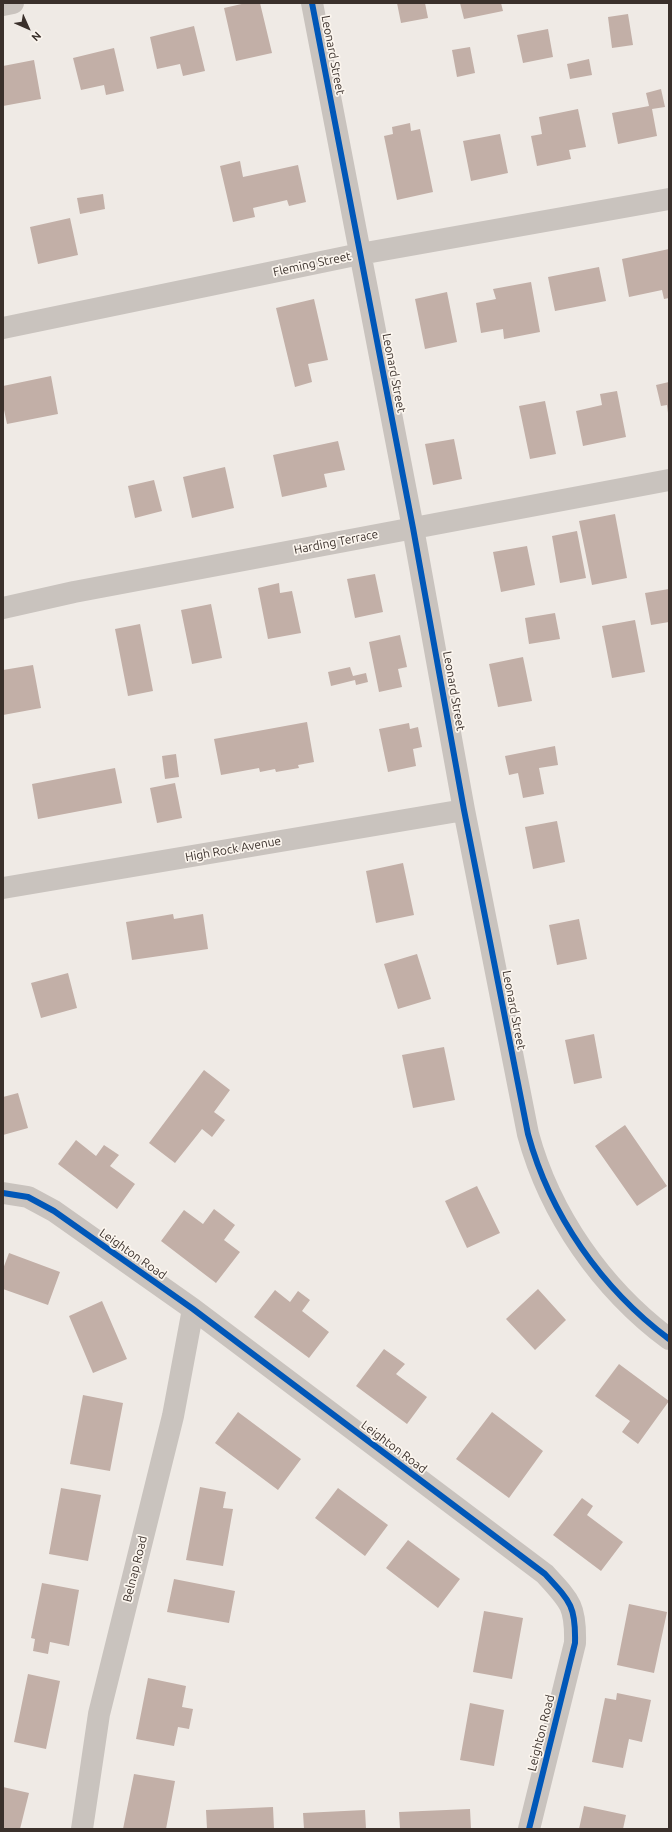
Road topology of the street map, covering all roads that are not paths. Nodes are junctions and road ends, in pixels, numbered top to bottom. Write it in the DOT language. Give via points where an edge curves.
graph roads {
  1 [pos="13,3"];
  2 [pos="312,3"];
  3 [pos="3,5"];
  4 [pos="669,199"];
  5 [pos="360,254"];
  6 [pos="3,328"];
  7 [pos="669,480"];
  8 [pos="413,528"];
  9 [pos="3,608"];
  10 [pos="464,810"];
  11 [pos="3,888"];
  12 [pos="3,1193"];
  13 [pos="193,1309"];
  14 [pos="669,1339"];
  15 [pos="82,1829"];
  16 [pos="529,1829"];
  1 -- 3 [label="street"];
  2 -- 5 [label="street, Leonard Street"];
  4 -- 5 [label="street, Fleming Street"];
  5 -- 6 [label="street, Fleming Street"];
  5 -- 8 [label="street, Leonard Street"];
  7 -- 8 [label="street, Harding Terrace"];
  8 -- 9 [label="street, Harding Terrace" via="74,592"];
  8 -- 10 [label="street, Leonard Street"];
  10 -- 11 [label="street, High Rock Avenue"];
  10 -- 14 [label="street, Leonard Street" via="534,1160 552,1200 586,1255 627,1303"];
  12 -- 13 [label="street, Leighton Road" via="28,1197 54,1211"];
  13 -- 15 [label="street, Belnap Road" via="173,1416 99,1714"];
  13 -- 16 [label="street, Leighton Road" via="545,1574 566,1597 575,1619 575,1643"];
}
